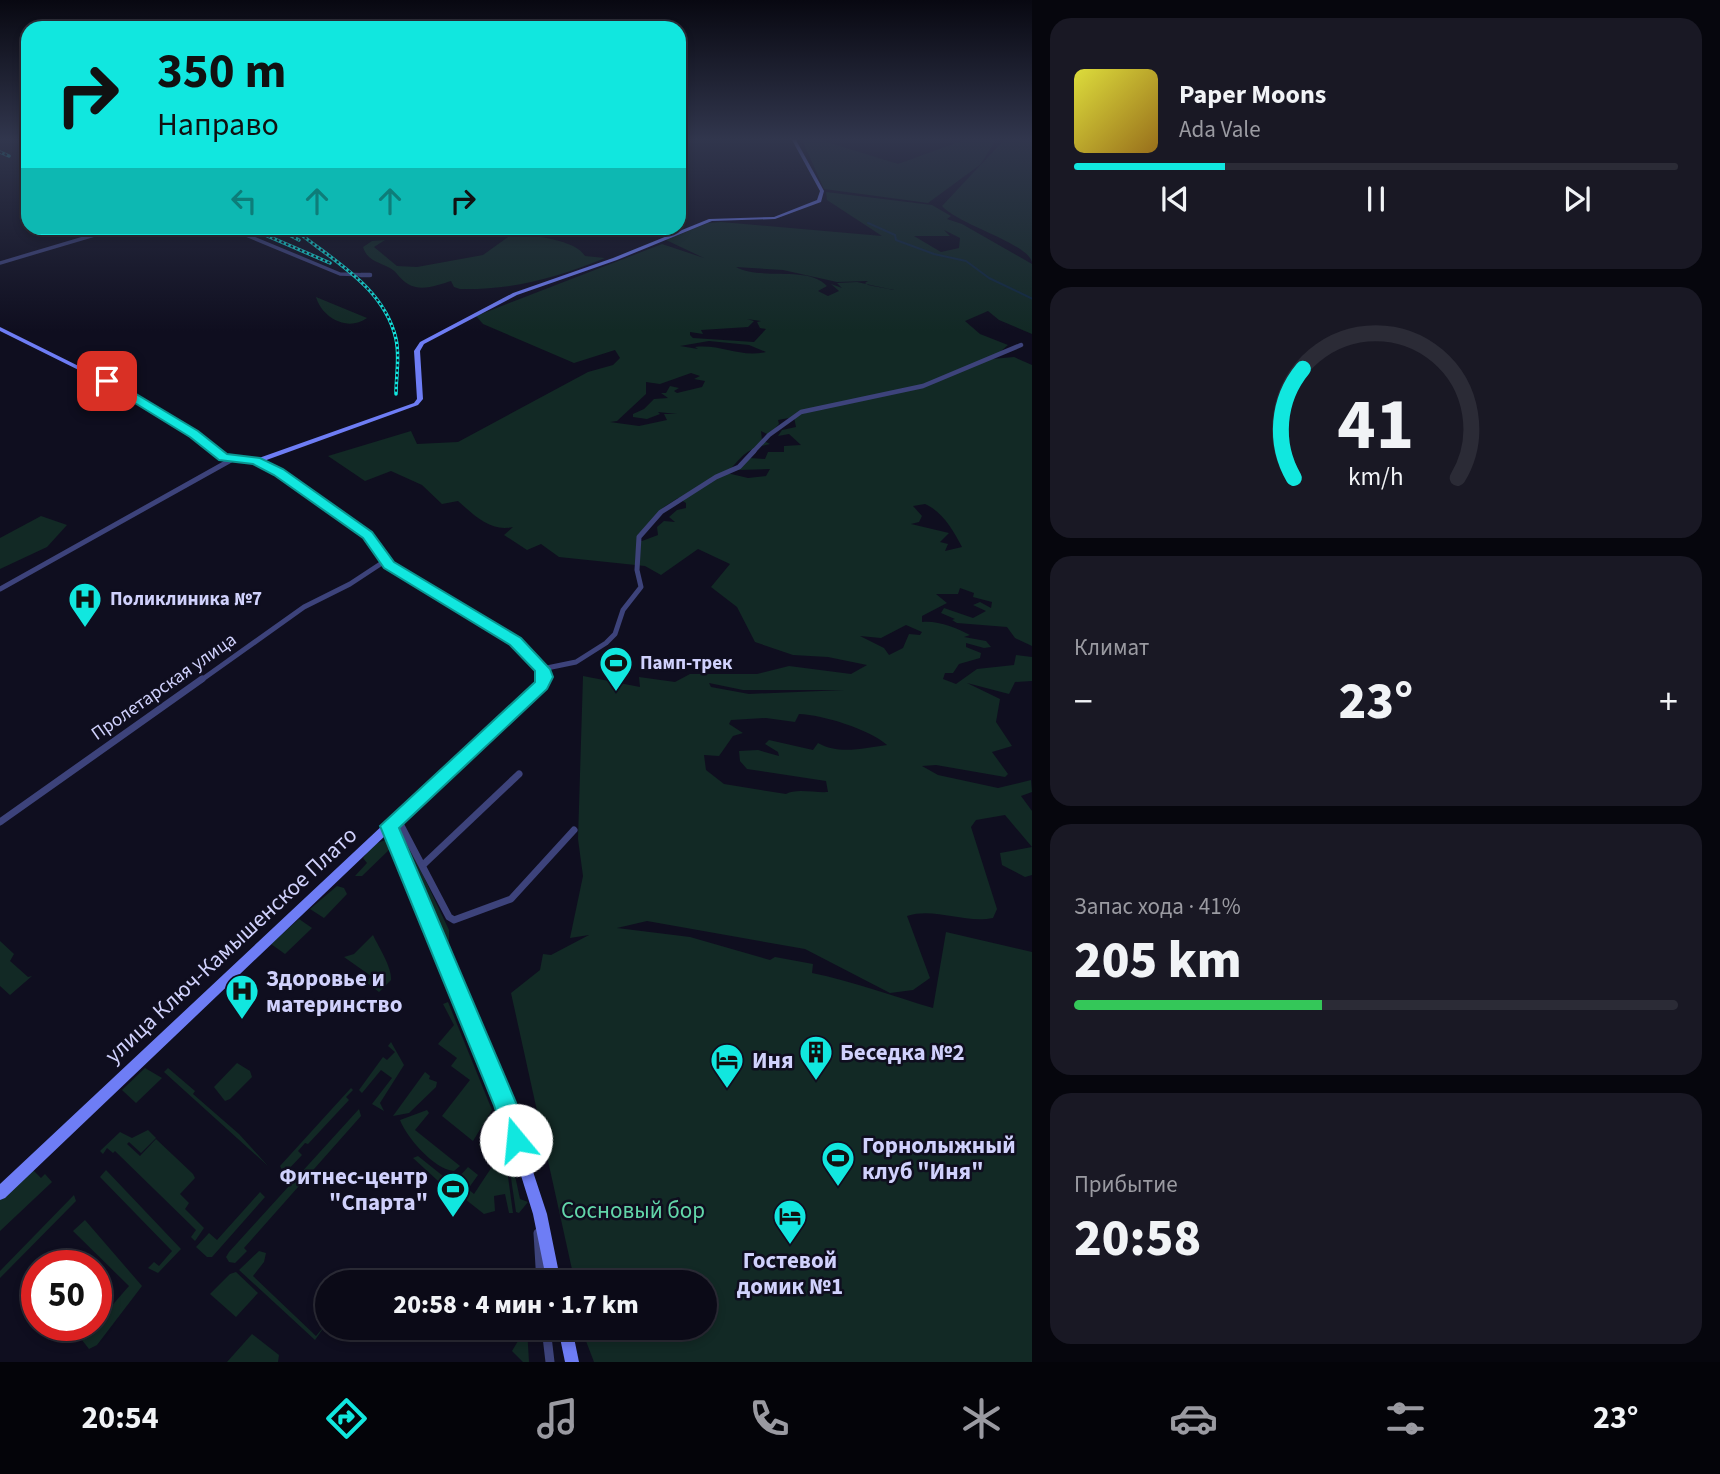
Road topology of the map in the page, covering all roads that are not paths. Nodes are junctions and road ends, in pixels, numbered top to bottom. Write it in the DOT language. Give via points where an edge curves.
graph roads {
  1 [pos="812,204"];
  2 [pos="686,230"];
  3 [pos="94,235"];
  4 [pos="246,235"];
  5 [pos="675,235"];
  6 [pos="0,263"];
  7 [pos="370,275"];
  8 [pos="0,329"];
  9 [pos="1021,345"];
  10 [pos="231,460"];
  11 [pos="256,461"];
  12 [pos="385,561"];
  13 [pos="0,589"];
  14 [pos="542,669"];
  15 [pos="519,774"];
  16 [pos="0,822"];
  17 [pos="393,822"];
  18 [pos="574,830"];
  19 [pos="373,839"];
  20 [pos="395,844"];
  21 [pos="424,864"];
  22 [pos="0,1192"];
  23 [pos="540,1214"];
  24 [pos="541,1270"];
  25 [pos="551,1270"];
  26 [pos="547,1340"];
  27 [pos="567,1340"];
  28 [pos="550,1362"];
  29 [pos="572,1362"];
  1 -- 2 [label="street" via="775,218 712,220"];
  3 -- 6 [label="street"];
  4 -- 7 [label="street" via="333,272"];
  5 -- 11 [label="street" via="515,294 422,343 417,351 420,400 416,404"];
  8 -- 10 [label="street" via="133,395"];
  9 -- 14 [label="street" via="923,386 801,412 769,435 739,467 661,512 639,537 641,587 623,610 615,634 576,662"];
  10 -- 11 [label="street"];
  10 -- 13 [label="street"];
  11 -- 12 [label="street" via="356,526 373,541"];
  12 -- 14 [label="street" via="516,641"];
  12 -- 16 [label="street, Пролетарская улица" via="304,607"];
  14 -- 17 [label="street, улица Ключ-Камышенское Плато" via="541,685"];
  15 -- 21 [label="street"];
  17 -- 19 [label="street, улица Ключ-Камышенское Плато"];
  17 -- 20 [label="street"];
  17 -- 21 [label="street"];
  18 -- 21 [label="street" via="511,899 459,920 450,917"];
  19 -- 20 [label="street" via="385,837"];
  19 -- 22 [label="street, улица Ключ-Камышенское Плато"];
  20 -- 23 [label="street" via="505,1105"];
  23 -- 24 [label="street"];
  23 -- 25 [label="street"];
  26 -- 28 [label="street"];
  27 -- 29 [label="street"];
}
